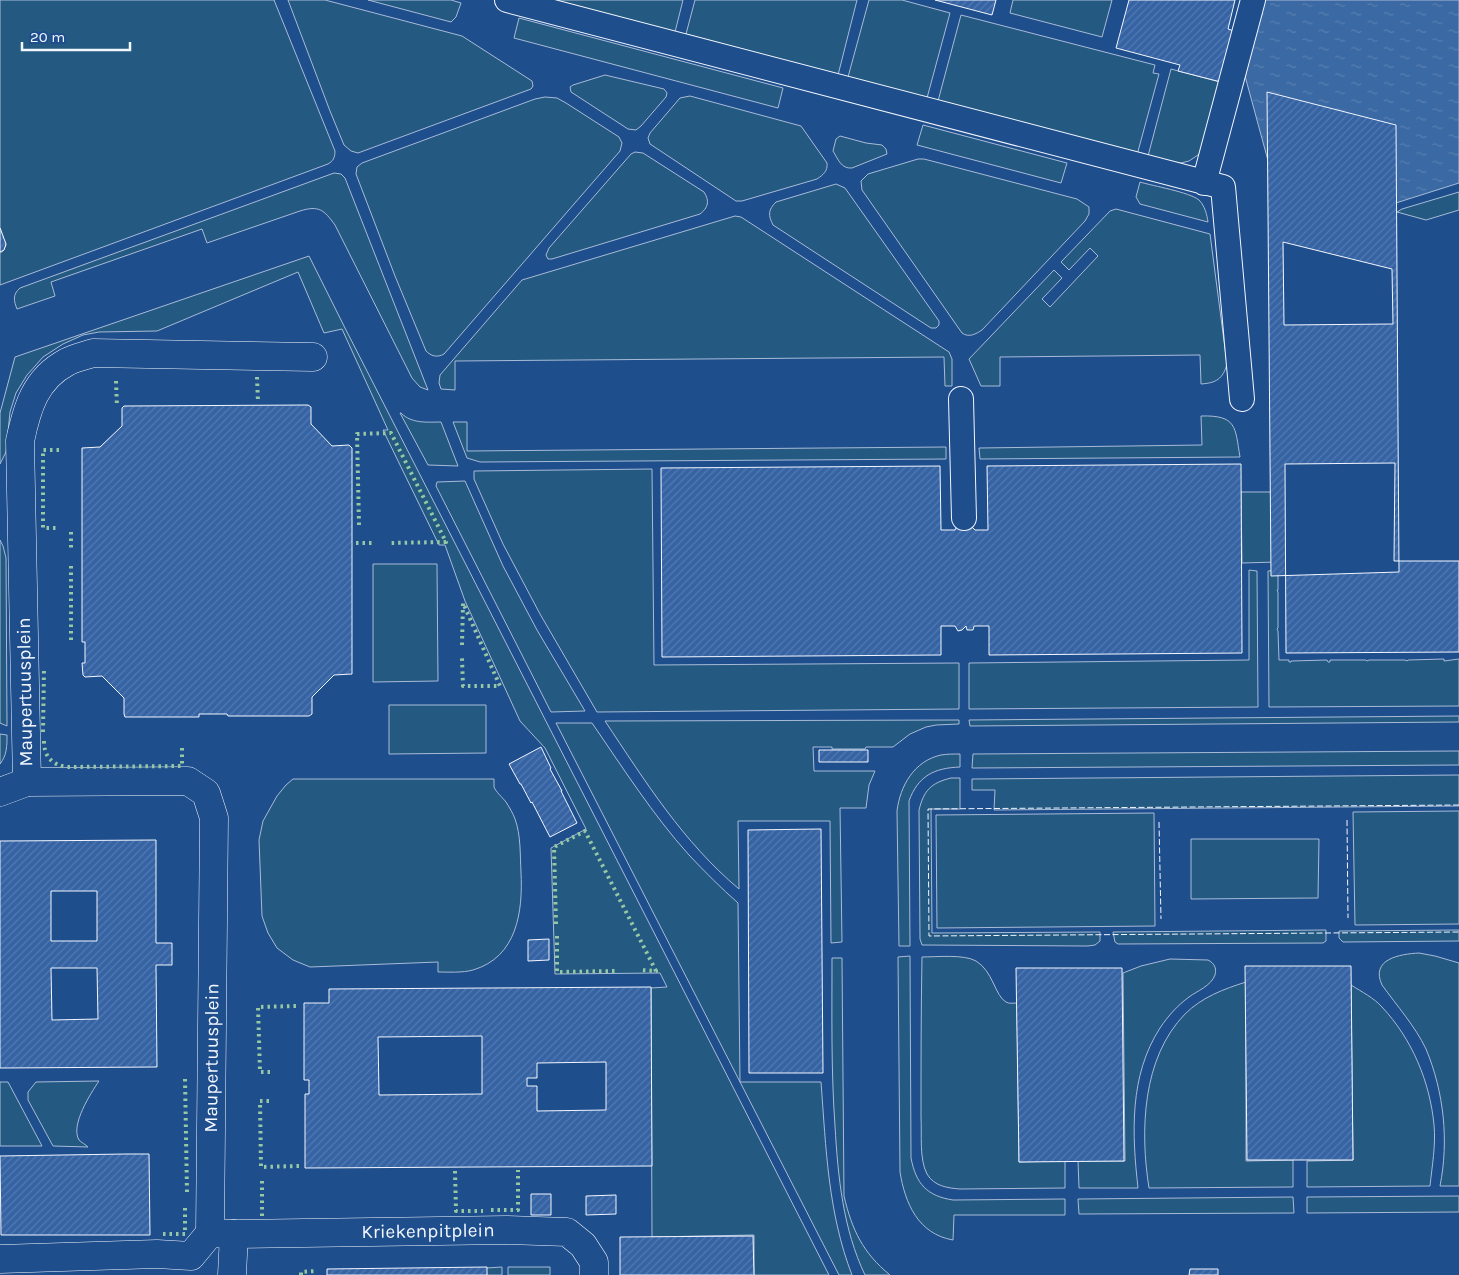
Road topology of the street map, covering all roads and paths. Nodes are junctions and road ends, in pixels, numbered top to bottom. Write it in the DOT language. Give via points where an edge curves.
graph roads {
  1 [pos="507,0"];
  2 [pos="1253,0"];
  3 [pos="1204,183"];
  4 [pos="313,357"];
  5 [pos="962,399"];
  6 [pos="1242,399"];
  7 [pos="10,493"];
  8 [pos="964,518"];
  9 [pos="27,782"];
  10 [pos="0,792"];
  11 [pos="222,1233"];
  12 [pos="0,1259"];
  13 [pos="232,1275"];
  14 [pos="594,1275"];
  1 -- 3 [label="street"];
  2 -- 3 [label="street"];
  3 -- 6 [label="street" via="1223,187"];
  4 -- 7 [label="street, Maupertuusplein" via="93,353 68,361 53,371 37,390 26,412"];
  5 -- 8 [label="street"];
  7 -- 9 [label="street, Maupertuusplein"];
  9 -- 10 [label="street"];
  9 -- 11 [label="street, Maupertuusplein" via="188,781 206,793 214,818"];
  11 -- 12 [label="street" via="191,1256 157,1254"];
  11 -- 13 [label="street"];
  11 -- 14 [label="street, Kriekenpitplein" via="567,1232 583,1245 594,1262"];
}
